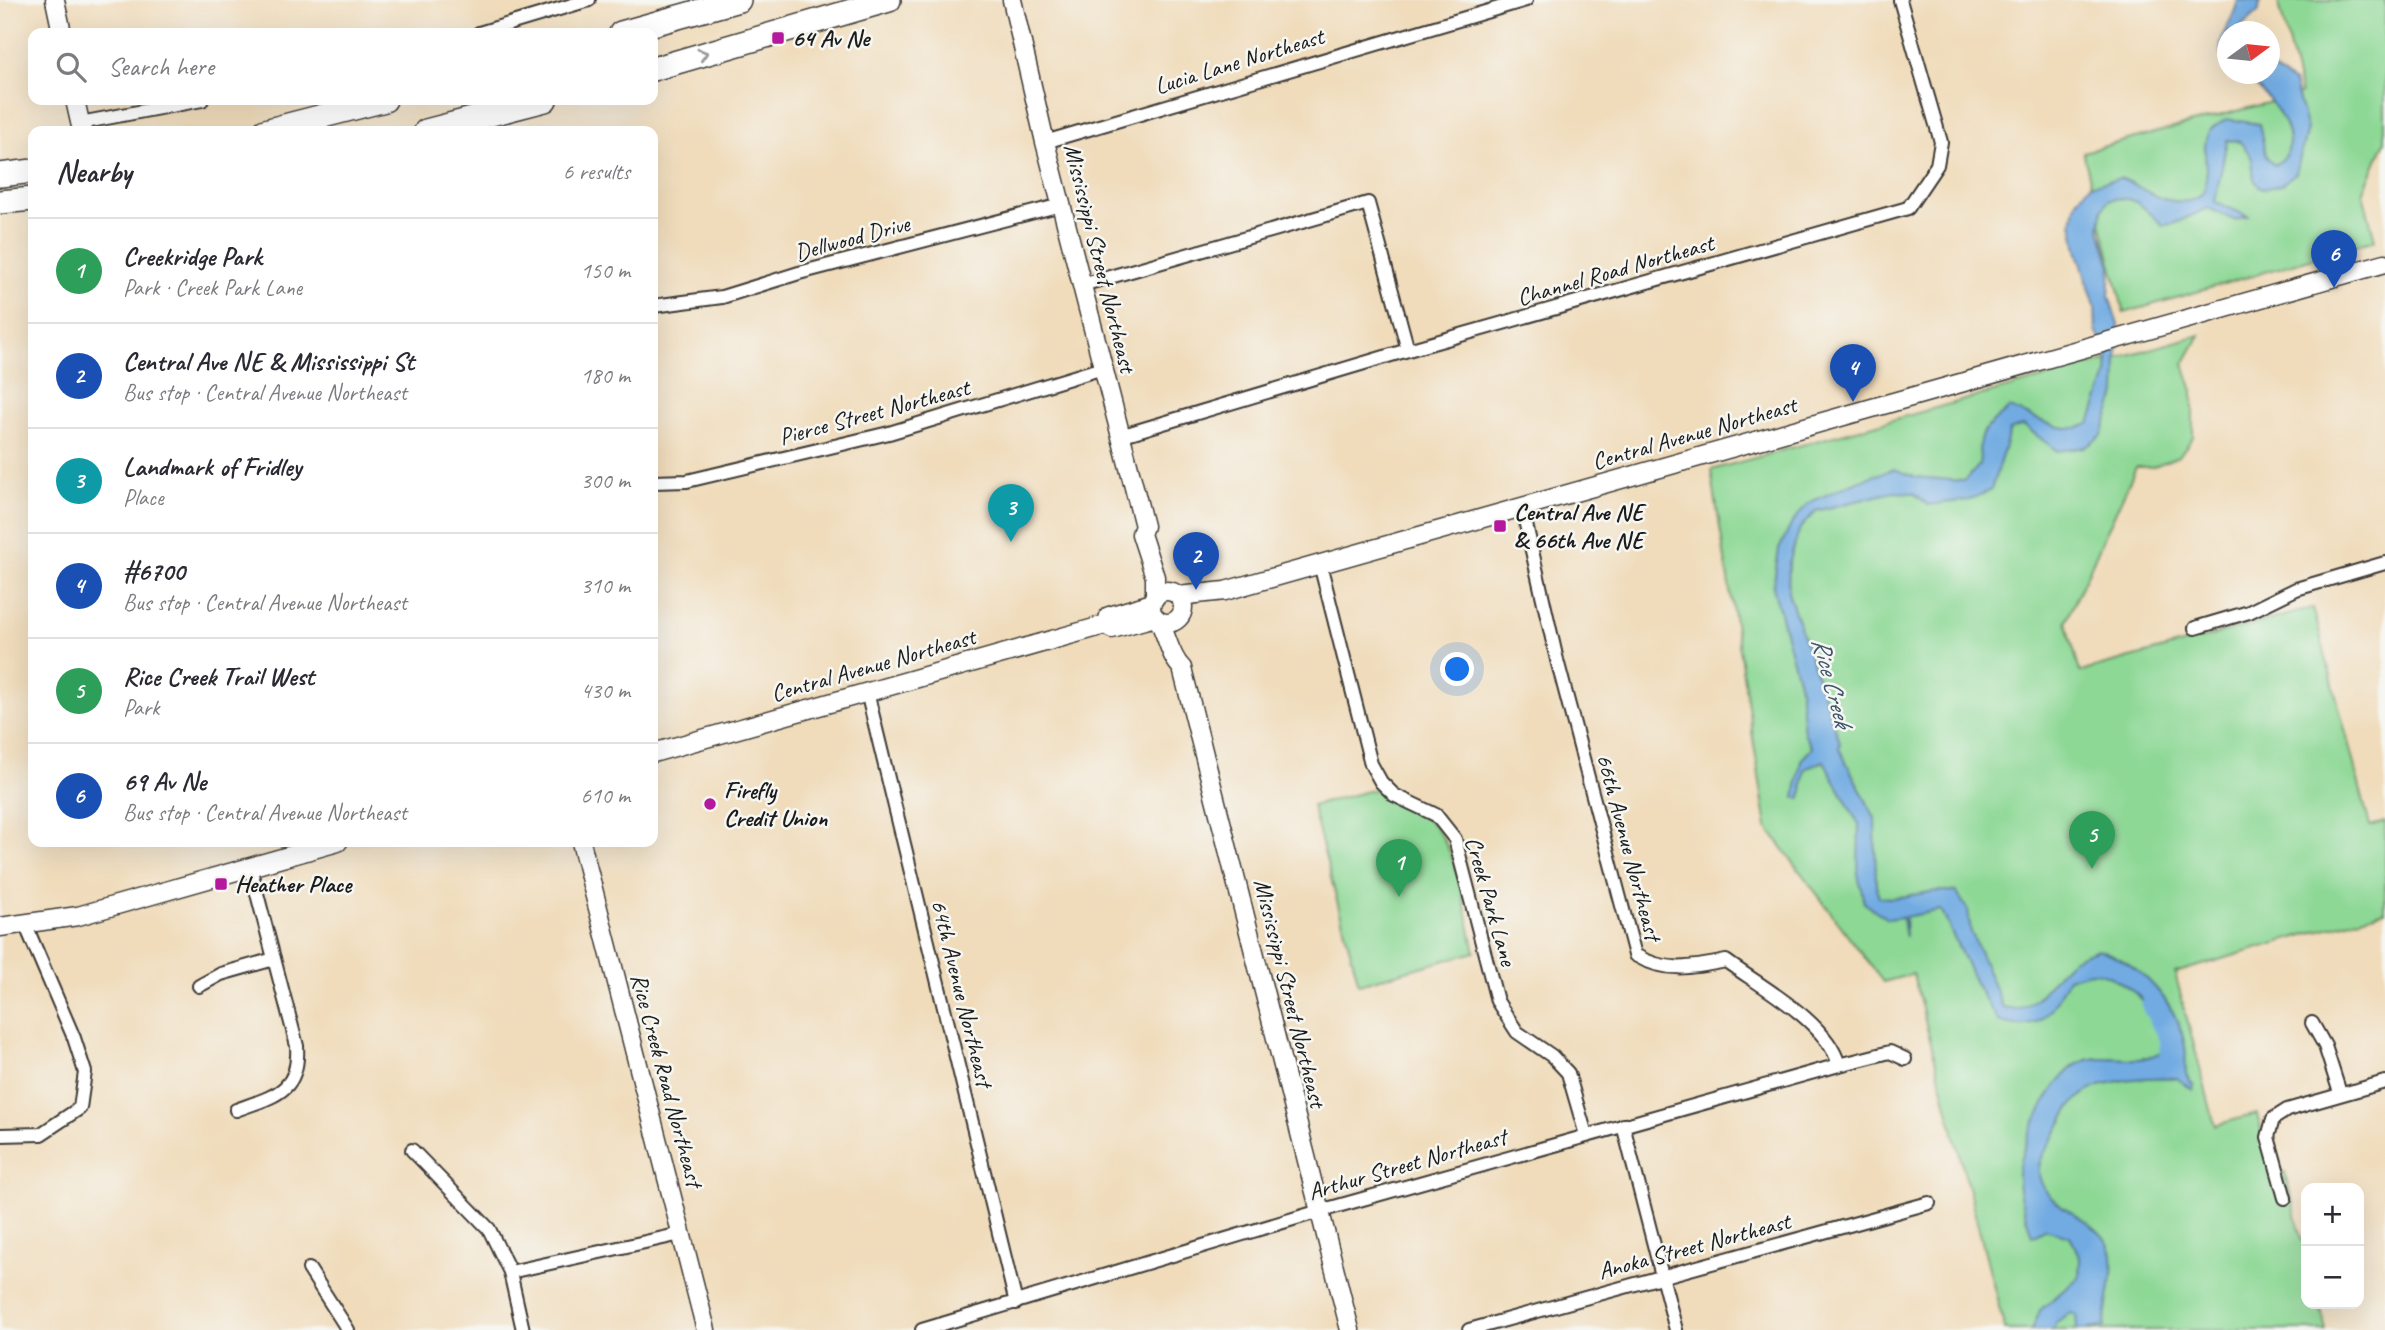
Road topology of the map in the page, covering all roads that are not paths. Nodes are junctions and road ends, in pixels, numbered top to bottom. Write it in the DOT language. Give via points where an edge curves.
graph roads {
  1 [pos="55,0"];
  2 [pos="589,0"];
  3 [pos="738,0"];
  4 [pos="888,0"];
  5 [pos="1012,0"];
  6 [pos="1526,0"];
  7 [pos="1900,0"];
  8 [pos="61,28"];
  9 [pos="496,28"];
  10 [pos="639,28"];
  11 [pos="658,68"];
  12 [pos="76,105"];
  13 [pos="180,105"];
  14 [pos="366,105"];
  15 [pos="526,105"];
  16 [pos="81,126"];
  17 [pos="85,126"];
  18 [pos="284,126"];
  19 [pos="445,126"];
  20 [pos="1045,142"];
  21 [pos="28,172"];
  22 [pos="0,175"];
  23 [pos="28,199"];
  24 [pos="0,202"];
  25 [pos="1061,205"];
  26 [pos="2384,265"];
  27 [pos="1082,285"];
  28 [pos="658,305"];
  29 [pos="1408,350"];
  30 [pos="1103,368"];
  31 [pos="1120,436"];
  32 [pos="658,482"];
  33 [pos="1522,507"];
  34 [pos="1144,526"];
  35 [pos="2385,563"];
  36 [pos="1320,564"];
  37 [pos="1218,593"];
  38 [pos="1176,594"];
  39 [pos="1155,610"];
  40 [pos="1180,617"];
  41 [pos="2195,628"];
  42 [pos="1182,668"];
  43 [pos="867,692"];
  44 [pos="658,752"];
  45 [pos="320,847"];
  46 [pos="582,847"];
  47 [pos="250,867"];
  48 [pos="26,926"];
  49 [pos="0,927"];
  50 [pos="274,959"];
  51 [pos="200,986"];
  52 [pos="2312,1023"];
  53 [pos="1905,1059"];
  54 [pos="1839,1065"];
  55 [pos="2385,1082"];
  56 [pos="2340,1093"];
  57 [pos="236,1110"];
  58 [pos="1623,1125"];
  59 [pos="0,1135"];
  60 [pos="1586,1135"];
  61 [pos="412,1150"];
  62 [pos="2285,1198"];
  63 [pos="1929,1203"];
  64 [pos="1320,1211"];
  65 [pos="681,1234"];
  66 [pos="309,1269"];
  67 [pos="510,1272"];
  68 [pos="1662,1276"];
  69 [pos="1016,1303"];
  70 [pos="348,1330"];
  71 [pos="523,1330"];
  72 [pos="706,1330"];
  73 [pos="922,1330"];
  74 [pos="1350,1330"];
  75 [pos="1469,1330"];
  76 [pos="1676,1330"];
  1 -- 8 [label="street"];
  2 -- 9 [label="street"];
  3 -- 10 [label="highway"];
  11 -- 4 [label="highway, one-way"];
  5 -- 20 [label="street, Mississippi Street Northeast"];
  6 -- 20 [label="street, Lucia Lane Northeast"];
  7 -- 29 [label="street, Channel Road Northeast" via="1941,142 1937,165 1908,208"];
  12 -- 16 [label="street"];
  13 -- 17 [label="street"];
  14 -- 18 [label="highway"];
  15 -- 19 [label="highway"];
  20 -- 25 [label="street, Mississippi Street Northeast"];
  21 -- 22 [label="highway"];
  23 -- 24 [label="highway"];
  25 -- 27 [label="street, Mississippi Street Northeast"];
  25 -- 28 [label="street, Dellwood Drive" via="722,297"];
  26 -- 33 [label="street, Central Avenue Northeast"];
  27 -- 29 [label="street" via="1368,204"];
  27 -- 30 [label="street, Mississippi Street Northeast"];
  29 -- 31 [label="street, Channel Road Northeast"];
  30 -- 31 [label="street, Mississippi Street Northeast"];
  30 -- 32 [label="street, Pierce Street Northeast" via="889,433 687,481"];
  31 -- 34 [label="street, Mississippi Street Northeast"];
  33 -- 36 [label="street, Central Avenue Northeast"];
  33 -- 54 [label="street, 66th Avenue Northeast" via="1635,955 1653,966 1696,968 1726,961 1817,1029 1836,1052"];
  34 -- 38 [label="street, Mississippi Street Northeast" via="1153,530 1165,574"];
  34 -- 39 [label="street, Mississippi Street Northeast" via="1141,534 1155,577"];
  35 -- 41 [label="street" via="2296,589 2249,612"];
  36 -- 37 [label="street, Central Avenue Northeast"];
  36 -- 60 [label="street, Creek Park Lane" via="1371,764 1394,795 1436,815 1455,839 1497,1001 1517,1032 1568,1073"];
  37 -- 38 [label="street, Central Avenue Northeast"];
  37 -- 40 [label="street, Central Avenue Northeast"];
  38 -- 39 [label="street" via="1163,592"];
  38 -- 40 [label="street" via="1183,605"];
  39 -- 40 [label="street" via="1169,623"];
  39 -- 42 [label="street, Mississippi Street Northeast" via="1175,662"];
  39 -- 43 [label="street, Central Avenue Northeast" via="1109,616 1106,625"];
  40 -- 42 [label="street, Mississippi Street Northeast" via="1187,659"];
  42 -- 64 [label="street, Mississippi Street Northeast"];
  43 -- 44 [label="street, Central Avenue Northeast"];
  43 -- 69 [label="street, 64th Avenue Northeast"];
  45 -- 47 [label="street"];
  46 -- 65 [label="street, Rice Creek Road Northeast"];
  47 -- 48 [label="street" via="78,916"];
  47 -- 50 [label="street"];
  48 -- 49 [label="street"];
  48 -- 59 [label="street" via="85,1072 80,1108 41,1134"];
  50 -- 51 [label="street" via="220,974"];
  50 -- 57 [label="street" via="298,1066 291,1083 280,1091"];
  52 -- 56 [label="street" via="2325,1046"];
  53 -- 54 [label="street, Arthur Street Northeast" via="1890,1052"];
  54 -- 58 [label="street, Arthur Street Northeast"];
  55 -- 56 [label="street"];
  56 -- 62 [label="street" via="2273,1119 2268,1137"];
  58 -- 60 [label="street, Arthur Street Northeast"];
  58 -- 68 [label="street"];
  60 -- 64 [label="street, Arthur Street Northeast"];
  61 -- 67 [label="street" via="489,1229"];
  63 -- 68 [label="street, Anoka Street Northeast"];
  64 -- 69 [label="street, Arthur Street Northeast"];
  64 -- 74 [label="street, Mississippi Street Northeast"];
  65 -- 67 [label="street"];
  65 -- 72 [label="street, Rice Creek Road Northeast"];
  66 -- 70 [label="street"];
  67 -- 71 [label="street"];
  68 -- 75 [label="street, Anoka Street Northeast"];
  68 -- 76 [label="street"];
  69 -- 73 [label="street, Arthur Street Northeast"];
}
